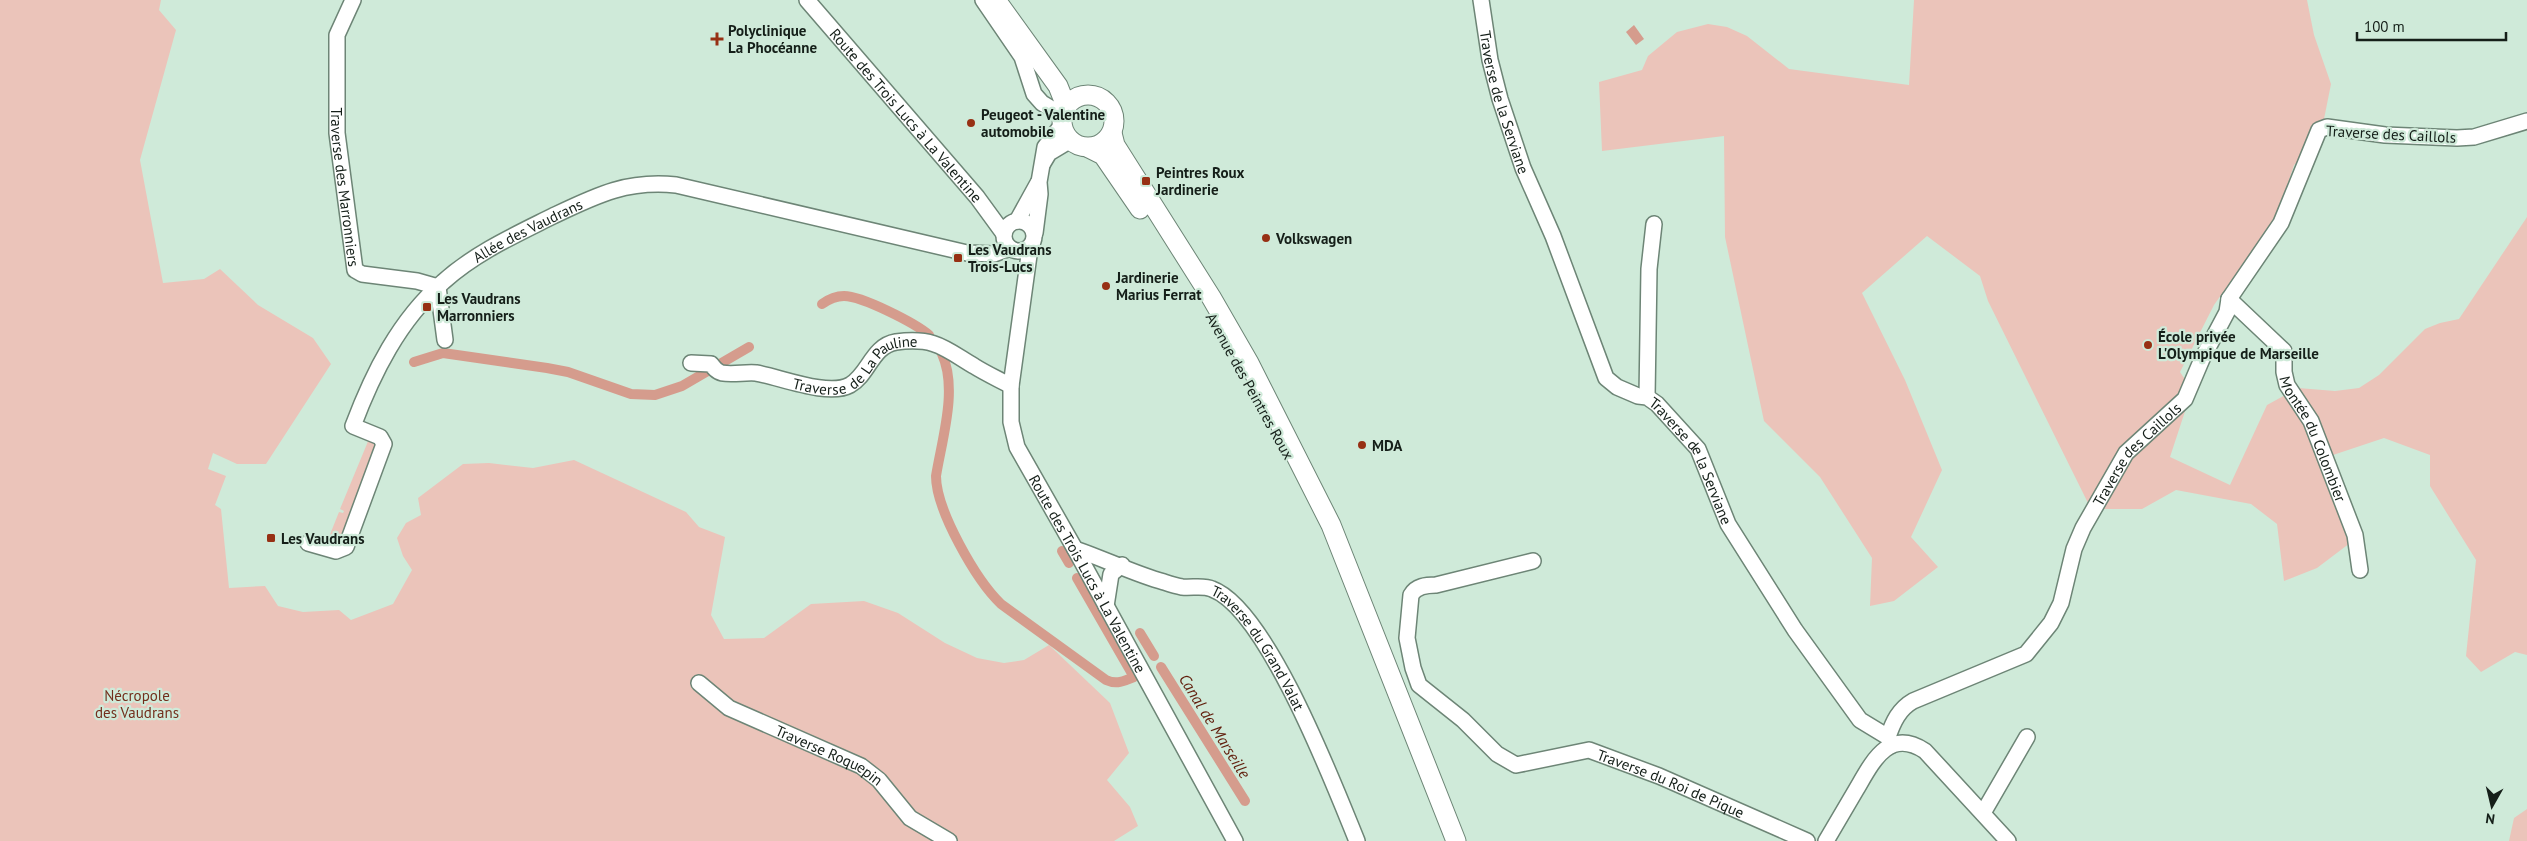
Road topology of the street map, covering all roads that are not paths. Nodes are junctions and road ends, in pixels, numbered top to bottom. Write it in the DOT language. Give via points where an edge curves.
graph roads {
  1 [pos="353,0"];
  2 [pos="806,0"];
  3 [pos="982,0"];
  4 [pos="996,0"];
  5 [pos="1008,0"];
  6 [pos="1481,0"];
  7 [pos="1084,95"];
  8 [pos="2527,121"];
  9 [pos="1065,122"];
  10 [pos="1112,133"];
  11 [pos="1089,148"];
  12 [pos="1038,182"];
  13 [pos="1017,221"];
  14 [pos="1654,224"];
  15 [pos="1035,233"];
  16 [pos="1008,243"];
  17 [pos="1030,248"];
  18 [pos="438,287"];
  19 [pos="1023,289"];
  20 [pos="2229,299"];
  21 [pos="445,340"];
  22 [pos="691,363"];
  23 [pos="1011,386"];
  24 [pos="1647,397"];
  25 [pos="308,542"];
  26 [pos="1076,548"];
  27 [pos="1532,561"];
  28 [pos="1122,565"];
  29 [pos="2360,570"];
  30 [pos="1106,606"];
  31 [pos="1368,618"];
  32 [pos="700,682"];
  33 [pos="2027,737"];
  34 [pos="1890,741"];
  35 [pos="1983,813"];
  36 [pos="1999,835"];
  37 [pos="949,841"];
  38 [pos="1235,841"];
  39 [pos="1357,841"];
  40 [pos="1456,841"];
  41 [pos="1807,841"];
  42 [pos="1826,841"];
  43 [pos="2008,841"];
  1 -- 18 [label="street, Traverse des Marronniers" via="337,35 336,75 337,133 355,270 362,274"];
  2 -- 16 [label="street, Route des Trois Lucs à La Valentine" via="977,197"];
  3 -- 9 [label="street" via="1022,57 1034,94"];
  4 -- 9 [label="main road" via="1058,86"];
  5 -- 7 [label="main road" via="1067,81"];
  6 -- 24 [label="street, Traverse de la Serviane" via="1500,99 1603,372 1617,387"];
  7 -- 9 [label="main road" via="1074,98"];
  7 -- 10 [label="main road" via="1098,97 1109,106 1114,119"];
  8 -- 20 [label="street, Traverse des Caillols" via="2474,137 2437,139 2321,127 2302,166 2281,223"];
  9 -- 11 [label="main road" via="1078,146"];
  9 -- 12 [label="street" via="1045,147"];
  10 -- 11 [label="main road" via="1098,146"];
  10 -- 31 [label="main road, Avenue des Peintres Roux" via="1115,145 1249,363 1331,525"];
  11 -- 31 [label="main road, Avenue des Peintres Roux" via="1102,155 1204,302 1290,460"];
  12 -- 13 [label="street"];
  12 -- 15 [label="street" via="1040,194"];
  13 -- 15 [label="street" via="1028,223"];
  13 -- 16 [label="street" via="1008,225"];
  14 -- 24 [label="street" via="1649,269"];
  15 -- 17 [label="street"];
  16 -- 17 [label="street" via="1025,251"];
  16 -- 18 [label="street, Allée des Vaudrans" via="967,253 676,185 636,184 602,192 503,241 463,266"];
  16 -- 19 [label="street, Route des Trois Lucs à La Valentine"];
  17 -- 19 [label="street, Route des Trois Lucs à La Valentine"];
  18 -- 21 [label="street"];
  18 -- 25 [label="street, Allée des Vaudrans" via="381,360 353,426 380,437 384,444 346,547 341,551 325,550"];
  19 -- 23 [label="street, Route des Trois Lucs à La Valentine"];
  20 -- 29 [label="street, Montée du Colombier" via="2284,350 2287,385 2311,421 2355,535"];
  20 -- 34 [label="street, Traverse des Caillols" via="2227,312 2185,399 2126,453 2083,528 2052,623 2026,654 1903,707 1891,726"];
  22 -- 23 [label="street, Traverse de La Pauline" via="840,388 858,379 882,346 896,342 922,342 944,346"];
  23 -- 26 [label="street, Route des Trois Lucs à La Valentine" via="1011,422 1017,447"];
  24 -- 34 [label="street, Traverse de la Serviane" via="1698,449 1728,524 1842,697 1860,720"];
  26 -- 28 [label="street, Traverse du Grand Valat"];
  26 -- 30 [label="street, Route des Trois Lucs à La Valentine"];
  27 -- 41 [label="street, Traverse du Roi de Pique" via="1414,590 1407,638 1419,685 1463,720 1497,754 1516,765 1589,750 1659,776"];
  28 -- 30 [label="street" via="1112,574"];
  28 -- 39 [label="street, Traverse du Grand Valat" via="1183,587 1212,588 1230,599 1255,629 1280,669 1317,744"];
  30 -- 38 [label="street, Route des Trois Lucs à La Valentine"];
  31 -- 40 [label="main road, Avenue des Peintres Roux"];
  32 -- 37 [label="street, Traverse Roquepin" via="729,708 861,766 879,780 910,818"];
  33 -- 35 [label="street"];
  34 -- 35 [label="street" via="1915,745 1925,751"];
  34 -- 42 [label="street" via="1876,756"];
  35 -- 36 [label="street"];
  36 -- 43 [label="street"];
}
